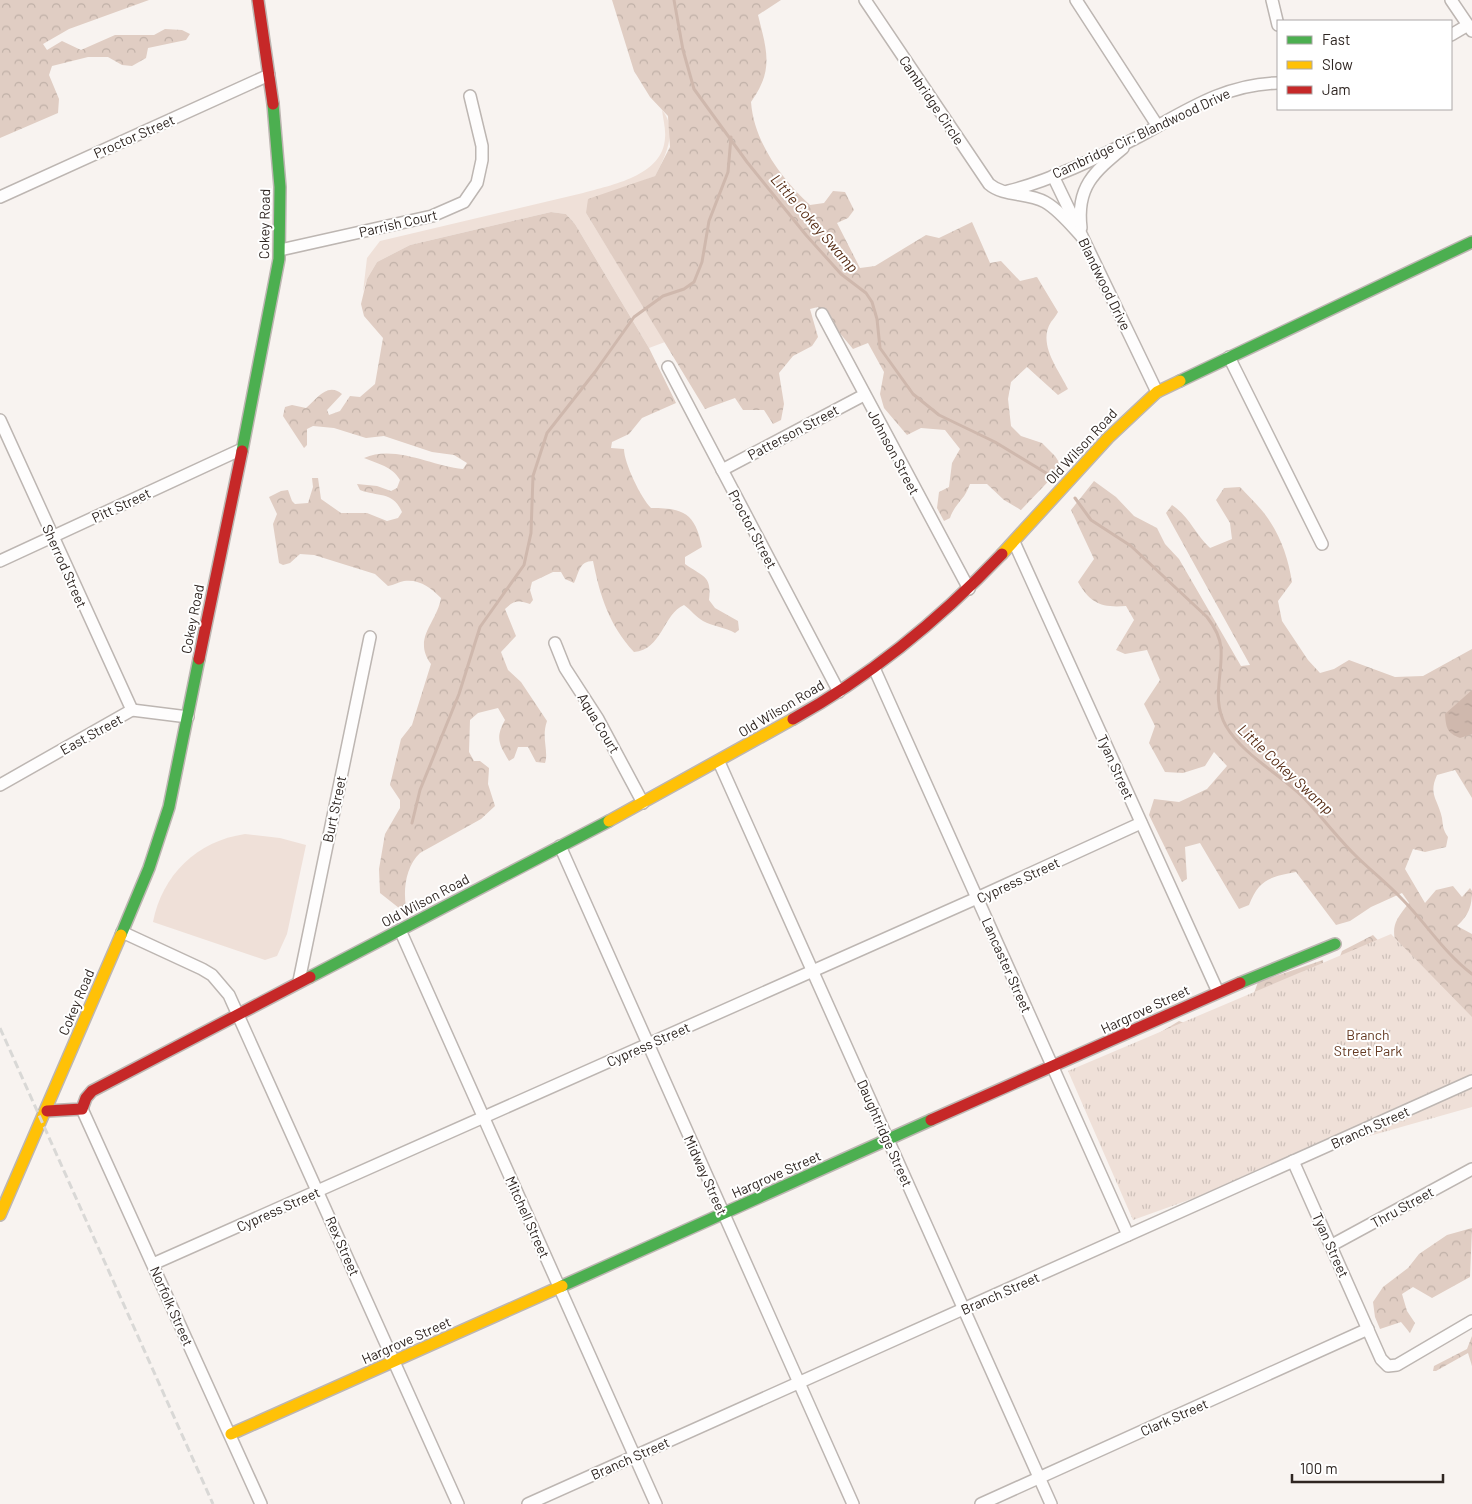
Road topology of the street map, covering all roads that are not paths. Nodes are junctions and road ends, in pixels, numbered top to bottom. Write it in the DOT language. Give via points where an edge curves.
graph roads {
  1 [pos="865,0"];
  2 [pos="1076,0"];
  3 [pos="1272,0"];
  4 [pos="1451,0"];
  5 [pos="262,1"];
  6 [pos="1277,21"];
  7 [pos="1470,28"];
  8 [pos="1452,35"];
  9 [pos="269,75"];
  10 [pos="1277,83"];
  11 [pos="470,96"];
  12 [pos="1157,125"];
  13 [pos="1137,137"];
  14 [pos="1053,176"];
  15 [pos="1006,192"];
  16 [pos="0,197"];
  17 [pos="1082,237"];
  18 [pos="1472,242"];
  19 [pos="280,250"];
  20 [pos="822,314"];
  21 [pos="1229,357"];
  22 [pos="668,367"];
  23 [pos="1157,392"];
  24 [pos="864,395"];
  25 [pos="0,420"];
  26 [pos="242,449"];
  27 [pos="722,470"];
  28 [pos="52,537"];
  29 [pos="1014,542"];
  30 [pos="1322,544"];
  31 [pos="0,560"];
  32 [pos="970,588"];
  33 [pos="370,637"];
  34 [pos="555,643"];
  35 [pos="874,668"];
  36 [pos="838,692"];
  37 [pos="132,710"];
  38 [pos="188,717"];
  39 [pos="719,762"];
  40 [pos="0,785"];
  41 [pos="643,803"];
  42 [pos="1141,823"];
  43 [pos="560,846"];
  44 [pos="977,898"];
  45 [pos="400,930"];
  46 [pos="122,932"];
  47 [pos="1334,944"];
  48 [pos="813,971"];
  49 [pos="299,981"];
  50 [pos="1218,992"];
  51 [pos="239,1015"];
  52 [pos="647,1044"];
  53 [pos="1053,1067"];
  54 [pos="1472,1081"];
  55 [pos="82,1109"];
  56 [pos="47,1111"];
  57 [pos="483,1118"];
  58 [pos="888,1140"];
  59 [pos="1293,1161"];
  60 [pos="1472,1169"];
  61 [pos="318,1192"];
  62 [pos="2,1207"];
  63 [pos="724,1214"];
  64 [pos="1128,1235"];
  65 [pos="1332,1245"];
  66 [pos="153,1264"];
  67 [pos="560,1287"];
  68 [pos="965,1309"];
  69 [pos="1472,1321"];
  70 [pos="1368,1329"];
  71 [pos="394,1362"];
  72 [pos="798,1384"];
  73 [pos="231,1434"];
  74 [pos="634,1456"];
  75 [pos="1039,1478"];
  76 [pos="261,1504"];
  77 [pos="458,1504"];
  78 [pos="528,1504"];
  79 [pos="656,1504"];
  80 [pos="853,1504"];
  81 [pos="981,1504"];
  82 [pos="1051,1504"];
  1 -- 15 [label="street, Cambridge Circle" via="989,184 997,191"];
  2 -- 12 [label="street"];
  3 -- 6 [label="street"];
  4 -- 7 [label="street"];
  5 -- 9 [label="street, Cokey Road"];
  7 -- 8 [label="street"];
  9 -- 16 [label="street, Proctor Street"];
  9 -- 19 [label="street, Cokey Road" via="279,163"];
  10 -- 12 [label="street, Cambridge Cir; Blandwood Drive" via="1254,83 1235,88"];
  11 -- 19 [label="street, Parrish Court" via="482,146 482,160 477,183 464,202 432,216"];
  12 -- 13 [label="street, Cambridge Cir; Blandwood Drive"];
  13 -- 14 [label="street, Cambridge Cir; Blandwood Drive"];
  13 -- 17 [label="street" via="1097,170 1085,186 1080,210"];
  14 -- 15 [label="street, Cambridge Cir; Blandwood Drive"];
  14 -- 17 [label="street, Blandwood Drive"];
  15 -- 17 [label="street, Cambridge Circle" via="1044,201"];
  17 -- 23 [label="street, Blandwood Drive"];
  18 -- 21 [label="street, Old Wilson Road"];
  19 -- 26 [label="street, Cokey Road" via="277,281"];
  20 -- 24 [label="street, Johnson Street"];
  21 -- 23 [label="street, Old Wilson Road"];
  21 -- 30 [label="street"];
  22 -- 27 [label="street, Proctor Street"];
  23 -- 29 [label="street, Old Wilson Road" via="1108,438"];
  24 -- 27 [label="street, Patterson Street"];
  24 -- 32 [label="street, Johnson Street"];
  25 -- 28 [label="street, Sherrod Street"];
  26 -- 28 [label="street, Pitt Street"];
  26 -- 38 [label="street, Cokey Road"];
  27 -- 36 [label="street, Proctor Street"];
  28 -- 31 [label="street, Pitt Street"];
  28 -- 37 [label="street, Sherrod Street"];
  29 -- 32 [label="street, Old Wilson Road"];
  29 -- 42 [label="street, Tyan Street"];
  32 -- 35 [label="street, Old Wilson Road"];
  33 -- 49 [label="street, Burt Street"];
  34 -- 41 [label="street, Aqua Court" via="565,668 598,719"];
  35 -- 36 [label="street, Old Wilson Road"];
  35 -- 44 [label="street, Lancaster Street"];
  36 -- 39 [label="street, Old Wilson Road"];
  37 -- 38 [label="street, East Street"];
  37 -- 40 [label="street, East Street"];
  38 -- 46 [label="street, Cokey Road" via="164,827"];
  39 -- 41 [label="street, Old Wilson Road"];
  39 -- 48 [label="street, Daughtridge Street"];
  41 -- 43 [label="street, Old Wilson Road"];
  42 -- 44 [label="street, Cypress Street"];
  42 -- 50 [label="street, Tyan Street"];
  43 -- 45 [label="street, Old Wilson Road"];
  43 -- 52 [label="street, Midway Street"];
  44 -- 48 [label="street, Cypress Street"];
  44 -- 53 [label="street, Lancaster Street"];
  45 -- 49 [label="street, Old Wilson Road"];
  45 -- 57 [label="street, Mitchell Street"];
  46 -- 51 [label="street, Rex Street" via="212,975"];
  46 -- 56 [label="street, Cokey Road"];
  47 -- 50 [label="street, Hargrove Street"];
  48 -- 52 [label="street, Cypress Street"];
  48 -- 58 [label="street, Daughtridge Street"];
  49 -- 51 [label="street, Old Wilson Road"];
  50 -- 53 [label="street, Hargrove Street"];
  51 -- 55 [label="street, Old Wilson Road" via="92,1091"];
  51 -- 61 [label="street, Rex Street"];
  52 -- 57 [label="street, Cypress Street"];
  52 -- 63 [label="street, Midway Street"];
  53 -- 58 [label="street, Hargrove Street"];
  53 -- 64 [label="street, Lancaster Street"];
  54 -- 59 [label="street, Branch Street"];
  55 -- 56 [label="street"];
  55 -- 66 [label="street, Norfolk Street"];
  56 -- 62 [label="street, Cokey Road"];
  57 -- 61 [label="street, Cypress Street"];
  57 -- 67 [label="street, Mitchell Street"];
  58 -- 63 [label="street, Hargrove Street"];
  58 -- 68 [label="street, Daughtridge Street"];
  59 -- 64 [label="street, Branch Street"];
  59 -- 65 [label="street, Tyan Street"];
  60 -- 65 [label="street, Thru Street"];
  61 -- 66 [label="street, Cypress Street"];
  61 -- 71 [label="street, Rex Street"];
  63 -- 67 [label="street, Hargrove Street"];
  63 -- 72 [label="street, Midway Street"];
  64 -- 68 [label="street, Branch Street"];
  65 -- 70 [label="street, Tyan Street"];
  66 -- 73 [label="street, Norfolk Street"];
  67 -- 71 [label="street, Hargrove Street"];
  67 -- 74 [label="street, Mitchell Street"];
  68 -- 72 [label="street, Branch Street"];
  68 -- 75 [label="street, Daughtridge Street"];
  69 -- 70 [label="street, Tyan Street" via="1397,1365 1388,1366 1381,1359"];
  70 -- 75 [label="street, Clark Street"];
  71 -- 73 [label="street, Hargrove Street"];
  71 -- 77 [label="street, Rex Street"];
  72 -- 74 [label="street, Branch Street"];
  72 -- 80 [label="street, Midway Street"];
  73 -- 76 [label="street, Norfolk Street"];
  74 -- 78 [label="street, Branch Street"];
  74 -- 79 [label="street, Mitchell Street"];
  75 -- 81 [label="street, Clark Street"];
  75 -- 82 [label="street, Daughtridge Street"];
}
